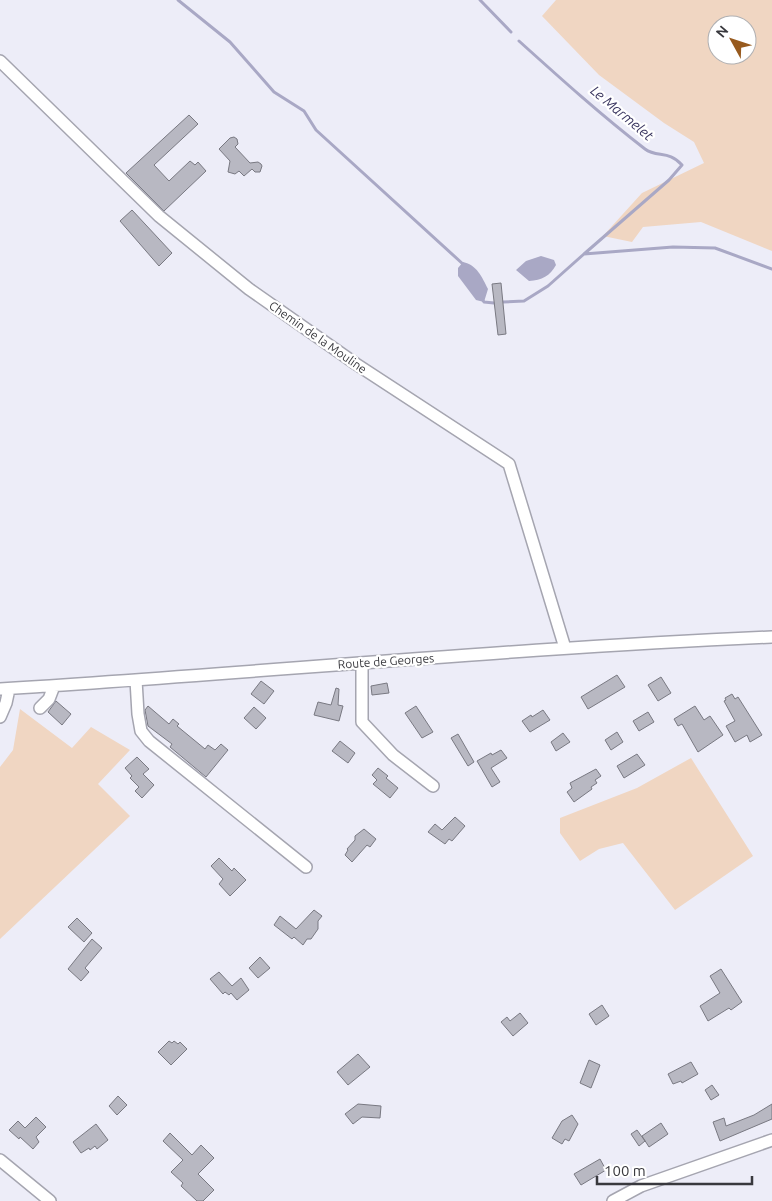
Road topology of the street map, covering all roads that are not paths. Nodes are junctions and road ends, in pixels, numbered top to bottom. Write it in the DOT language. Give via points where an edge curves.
graph roads {
  1 [pos="0,60"];
  2 [pos="772,637"];
  3 [pos="565,648"];
  4 [pos="362,664"];
  5 [pos="136,680"];
  6 [pos="54,686"];
  7 [pos="4,689"];
  8 [pos="40,708"];
  9 [pos="0,717"];
  10 [pos="433,786"];
  11 [pos="306,867"];
  12 [pos="772,1140"];
  13 [pos="0,1160"];
  14 [pos="50,1201"];
  15 [pos="613,1201"];
  1 -- 3 [label="street, Chemin de la Mouline" via="159,216 249,289 356,364 510,464"];
  2 -- 3 [label="street, Route de Georges"];
  3 -- 4 [label="street, Route de Georges"];
  4 -- 5 [label="street, Route de Georges"];
  4 -- 10 [label="street" via="362,722 393,755"];
  5 -- 6 [label="street, Route de Georges"];
  5 -- 11 [label="street" via="141,731 150,741"];
  6 -- 7 [label="street, Route de Georges"];
  6 -- 8 [label="street" via="49,699"];
  7 -- 9 [label="street" via="6,703"];
  12 -- 15 [label="street" via="641,1186"];
  13 -- 14 [label="street"];
}
